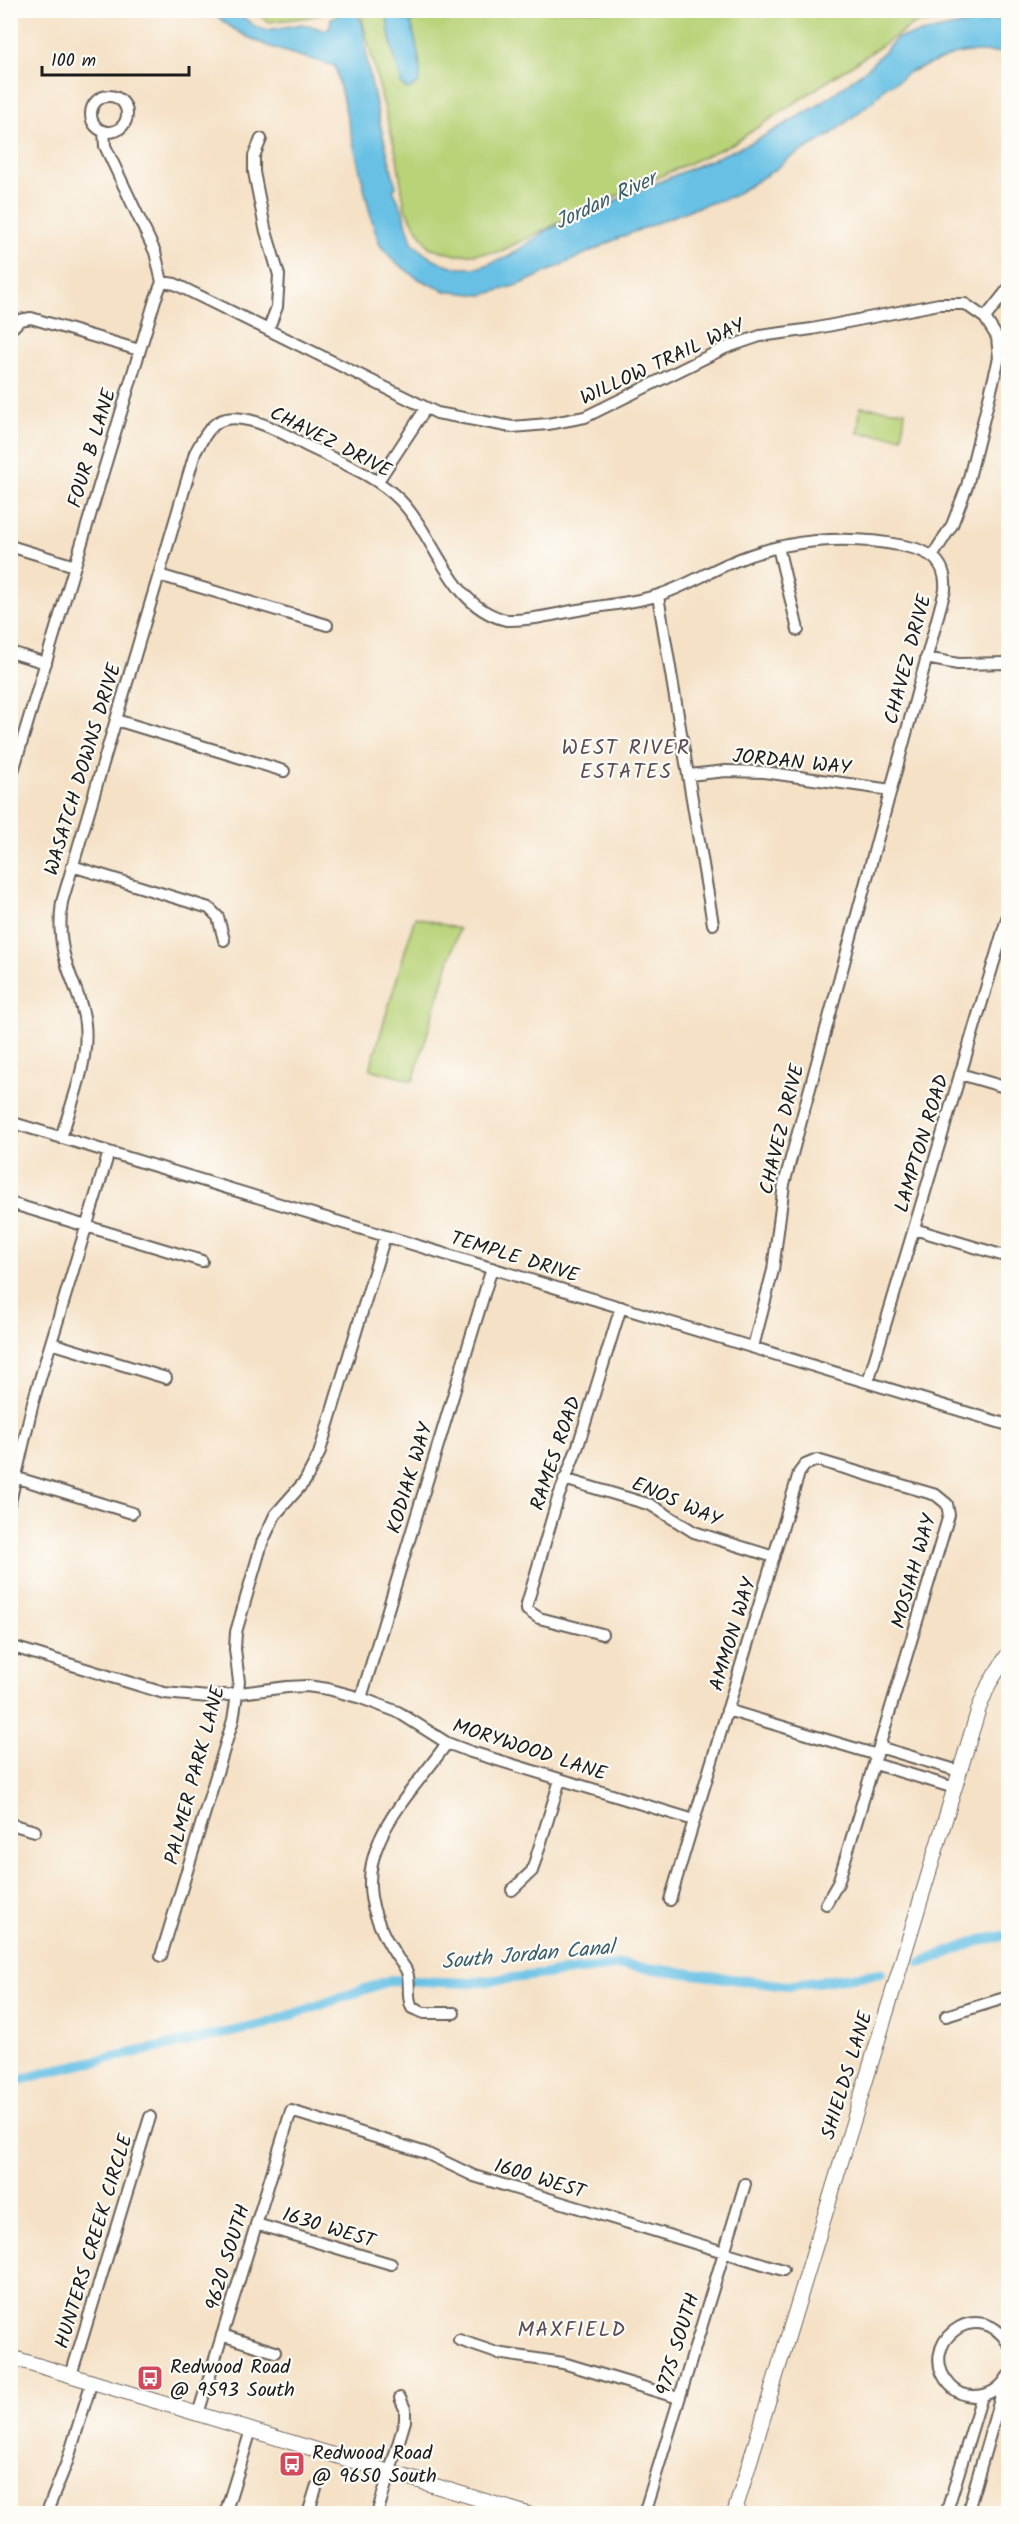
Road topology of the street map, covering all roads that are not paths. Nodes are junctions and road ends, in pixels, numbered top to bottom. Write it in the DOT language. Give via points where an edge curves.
graph roads {
  1 [pos="104,131"];
  2 [pos="261,138"];
  3 [pos="162,282"];
  4 [pos="1008,289"];
  5 [pos="985,318"];
  6 [pos="10,330"];
  7 [pos="268,330"];
  8 [pos="140,350"];
  9 [pos="426,408"];
  10 [pos="220,421"];
  11 [pos="378,481"];
  12 [pos="10,546"];
  13 [pos="778,547"];
  14 [pos="933,555"];
  15 [pos="75,566"];
  16 [pos="159,574"];
  17 [pos="658,596"];
  18 [pos="327,625"];
  19 [pos="798,630"];
  20 [pos="10,652"];
  21 [pos="926,658"];
  22 [pos="46,663"];
  23 [pos="1008,663"];
  24 [pos="116,720"];
  25 [pos="284,771"];
  26 [pos="689,775"];
  27 [pos="10,781"];
  28 [pos="891,790"];
  29 [pos="72,866"];
  30 [pos="1008,919"];
  31 [pos="713,924"];
  32 [pos="224,940"];
  33 [pos="960,1074"];
  34 [pos="1008,1088"];
  35 [pos="10,1122"];
  36 [pos="61,1138"];
  37 [pos="109,1152"];
  38 [pos="10,1203"];
  39 [pos="87,1226"];
  40 [pos="914,1229"];
  41 [pos="385,1236"];
  42 [pos="1008,1257"];
  43 [pos="202,1261"];
  44 [pos="492,1268"];
  45 [pos="621,1307"];
  46 [pos="51,1343"];
  47 [pos="753,1347"];
  48 [pos="166,1378"];
  49 [pos="868,1382"];
  50 [pos="1008,1425"];
  51 [pos="809,1462"];
  52 [pos="13,1477"];
  53 [pos="564,1479"];
  54 [pos="10,1502"];
  55 [pos="132,1513"];
  56 [pos="774,1557"];
  57 [pos="602,1634"];
  58 [pos="10,1646"];
  59 [pos="1008,1654"];
  60 [pos="237,1695"];
  61 [pos="361,1698"];
  62 [pos="728,1710"];
  63 [pos="447,1743"];
  64 [pos="877,1755"];
  65 [pos="959,1771"];
  66 [pos="560,1780"];
  67 [pos="954,1788"];
  68 [pos="694,1820"];
  69 [pos="10,1824"];
  70 [pos="35,1832"];
  71 [pos="512,1890"];
  72 [pos="670,1900"];
  73 [pos="826,1904"];
  74 [pos="161,1956"];
  75 [pos="1008,1997"];
  76 [pos="454,2013"];
  77 [pos="946,2016"];
  78 [pos="291,2111"];
  79 [pos="150,2117"];
  80 [pos="745,2184"];
  81 [pos="256,2224"];
  82 [pos="724,2252"];
  83 [pos="391,2264"];
  84 [pos="783,2270"];
  85 [pos="222,2335"];
  86 [pos="459,2340"];
  87 [pos="1008,2343"];
  88 [pos="275,2352"];
  89 [pos="10,2356"];
  90 [pos="71,2375"];
  91 [pos="1007,2379"];
  92 [pos="92,2381"];
  93 [pos="982,2396"];
  94 [pos="400,2398"];
  95 [pos="679,2398"];
  96 [pos="198,2414"];
  97 [pos="251,2430"];
  98 [pos="390,2472"];
  99 [pos="316,2488"];
  100 [pos="46,2514"];
  101 [pos="225,2514"];
  102 [pos="308,2514"];
  103 [pos="377,2514"];
  104 [pos="528,2514"];
  105 [pos="644,2514"];
  106 [pos="734,2514"];
  107 [pos="946,2514"];
  108 [pos="967,2514"];
  1 -- 3 [label="street" via="105,146 151,241"];
  2 -- 7 [label="street" via="254,156 254,172 279,275 278,307"];
  3 -- 7 [label="street, WILLOW TRAIL WAY" via="175,284"];
  3 -- 8 [label="street, FOUR B LANE"];
  4 -- 5 [label="street"];
  5 -- 9 [label="street, WILLOW TRAIL WAY" via="965,304 952,303 760,336 725,348 601,410 569,421 512,427 448,416"];
  5 -- 14 [label="street" via="997,337 997,368 967,486 952,525"];
  6 -- 8 [label="street" via="20,320 32,318"];
  7 -- 9 [label="street, WILLOW TRAIL WAY"];
  8 -- 15 [label="street, FOUR B LANE"];
  9 -- 11 [label="street"];
  10 -- 11 [label="street, CHAVEZ DRIVE" via="232,418 258,422"];
  10 -- 16 [label="street, WASATCH DOWNS DRIVE" via="195,453"];
  11 -- 17 [label="street, CHAVEZ DRIVE" via="420,523 462,593 500,618 519,620"];
  12 -- 15 [label="street"];
  13 -- 14 [label="street, CHAVEZ DRIVE" via="853,539"];
  13 -- 17 [label="street, CHAVEZ DRIVE" via="731,562"];
  13 -- 19 [label="street"];
  14 -- 21 [label="street, CHAVEZ DRIVE" via="946,580"];
  15 -- 22 [label="street, FOUR B LANE"];
  16 -- 18 [label="street"];
  16 -- 24 [label="street, WASATCH DOWNS DRIVE"];
  17 -- 26 [label="street"];
  20 -- 22 [label="street"];
  21 -- 23 [label="street" via="958,664"];
  21 -- 28 [label="street, CHAVEZ DRIVE"];
  22 -- 27 [label="street, FOUR B LANE"];
  24 -- 25 [label="street"];
  24 -- 29 [label="street, WASATCH DOWNS DRIVE"];
  26 -- 28 [label="street, JORDAN WAY" via="764,772"];
  26 -- 31 [label="street"];
  28 -- 47 [label="street, CHAVEZ DRIVE" via="784,1184 773,1270"];
  29 -- 32 [label="street" via="209,908 218,917"];
  29 -- 36 [label="street, WASATCH DOWNS DRIVE" via="62,902 60,932 83,1011 85,1041 81,1071"];
  30 -- 33 [label="street, LAMPTON ROAD"];
  33 -- 34 [label="street"];
  33 -- 40 [label="street, LAMPTON ROAD"];
  35 -- 36 [label="street, TEMPLE DRIVE"];
  36 -- 37 [label="street, TEMPLE DRIVE"];
  37 -- 39 [label="street"];
  37 -- 41 [label="street, TEMPLE DRIVE"];
  38 -- 39 [label="street"];
  39 -- 43 [label="street"];
  39 -- 46 [label="street"];
  40 -- 42 [label="street"];
  40 -- 49 [label="street, LAMPTON ROAD"];
  41 -- 44 [label="street, TEMPLE DRIVE"];
  41 -- 60 [label="street, PALMER PARK LANE" via="319,1454 305,1480 275,1515 262,1543 236,1632"];
  44 -- 45 [label="street, TEMPLE DRIVE"];
  44 -- 61 [label="street, KODIAK WAY"];
  45 -- 47 [label="street, TEMPLE DRIVE"];
  45 -- 53 [label="street, RAMES ROAD"];
  46 -- 48 [label="street"];
  46 -- 52 [label="street"];
  47 -- 49 [label="street, TEMPLE DRIVE"];
  49 -- 50 [label="street, TEMPLE DRIVE"];
  51 -- 56 [label="street, AMMON WAY" via="799,1473"];
  51 -- 64 [label="street, MOSIAH WAY" via="822,1460 936,1495 949,1509"];
  52 -- 54 [label="street"];
  52 -- 55 [label="street"];
  53 -- 56 [label="street, ENOS WAY" via="651,1505 694,1532"];
  53 -- 57 [label="street, RAMES ROAD" via="527,1610 540,1618"];
  56 -- 62 [label="street, AMMON WAY"];
  58 -- 60 [label="street, MORYWOOD LANE" via="164,1693"];
  59 -- 65 [label="main road, SHIELDS LANE" via="983,1696"];
  60 -- 61 [label="street, MORYWOOD LANE" via="307,1686"];
  60 -- 74 [label="street, PALMER PARK LANE"];
  61 -- 63 [label="street, MORYWOOD LANE" via="398,1712"];
  62 -- 64 [label="street"];
  62 -- 68 [label="street, AMMON WAY"];
  63 -- 66 [label="street, MORYWOOD LANE"];
  63 -- 76 [label="street" via="379,1837 372,1868 372,1901 408,1980 409,2002 418,2012"];
  64 -- 65 [label="street"];
  64 -- 67 [label="street"];
  64 -- 73 [label="street" via="838,1883"];
  65 -- 67 [label="main road, SHIELDS LANE"];
  66 -- 68 [label="street, MORYWOOD LANE"];
  66 -- 71 [label="street" via="532,1871"];
  67 -- 106 [label="main road, SHIELDS LANE"];
  68 -- 72 [label="street, AMMON WAY"];
  69 -- 70 [label="street"];
  75 -- 77 [label="street"];
  78 -- 81 [label="street, 9620 SOUTH"];
  78 -- 82 [label="street, 1600 WEST" via="426,2153 474,2176"];
  79 -- 90 [label="street, HUNTERS CREEK CIRCLE"];
  80 -- 82 [label="street, 9775 SOUTH"];
  81 -- 83 [label="street, 1630 WEST"];
  81 -- 85 [label="street, 9620 SOUTH"];
  82 -- 84 [label="street, 1600 WEST"];
  82 -- 95 [label="street, 9775 SOUTH"];
  85 -- 88 [label="street"];
  85 -- 96 [label="street, 9620 SOUTH"];
  86 -- 95 [label="street" via="497,2353 563,2363"];
  87 -- 93 [label="street" via="996,2329 977,2323 961,2326 945,2339 939,2360 945,2380 961,2393"];
  89 -- 90 [label="main road"];
  90 -- 92 [label="main road"];
  91 -- 93 [label="street"];
  91 -- 108 [label="street"];
  92 -- 96 [label="main road"];
  92 -- 100 [label="street"];
  93 -- 107 [label="street"];
  94 -- 98 [label="street" via="405,2421"];
  95 -- 105 [label="street, 9775 SOUTH"];
  96 -- 97 [label="main road"];
  97 -- 98 [label="main road"];
  97 -- 101 [label="street"];
  98 -- 103 [label="street"];
  98 -- 104 [label="main road"];
  99 -- 102 [label="street"];
}
